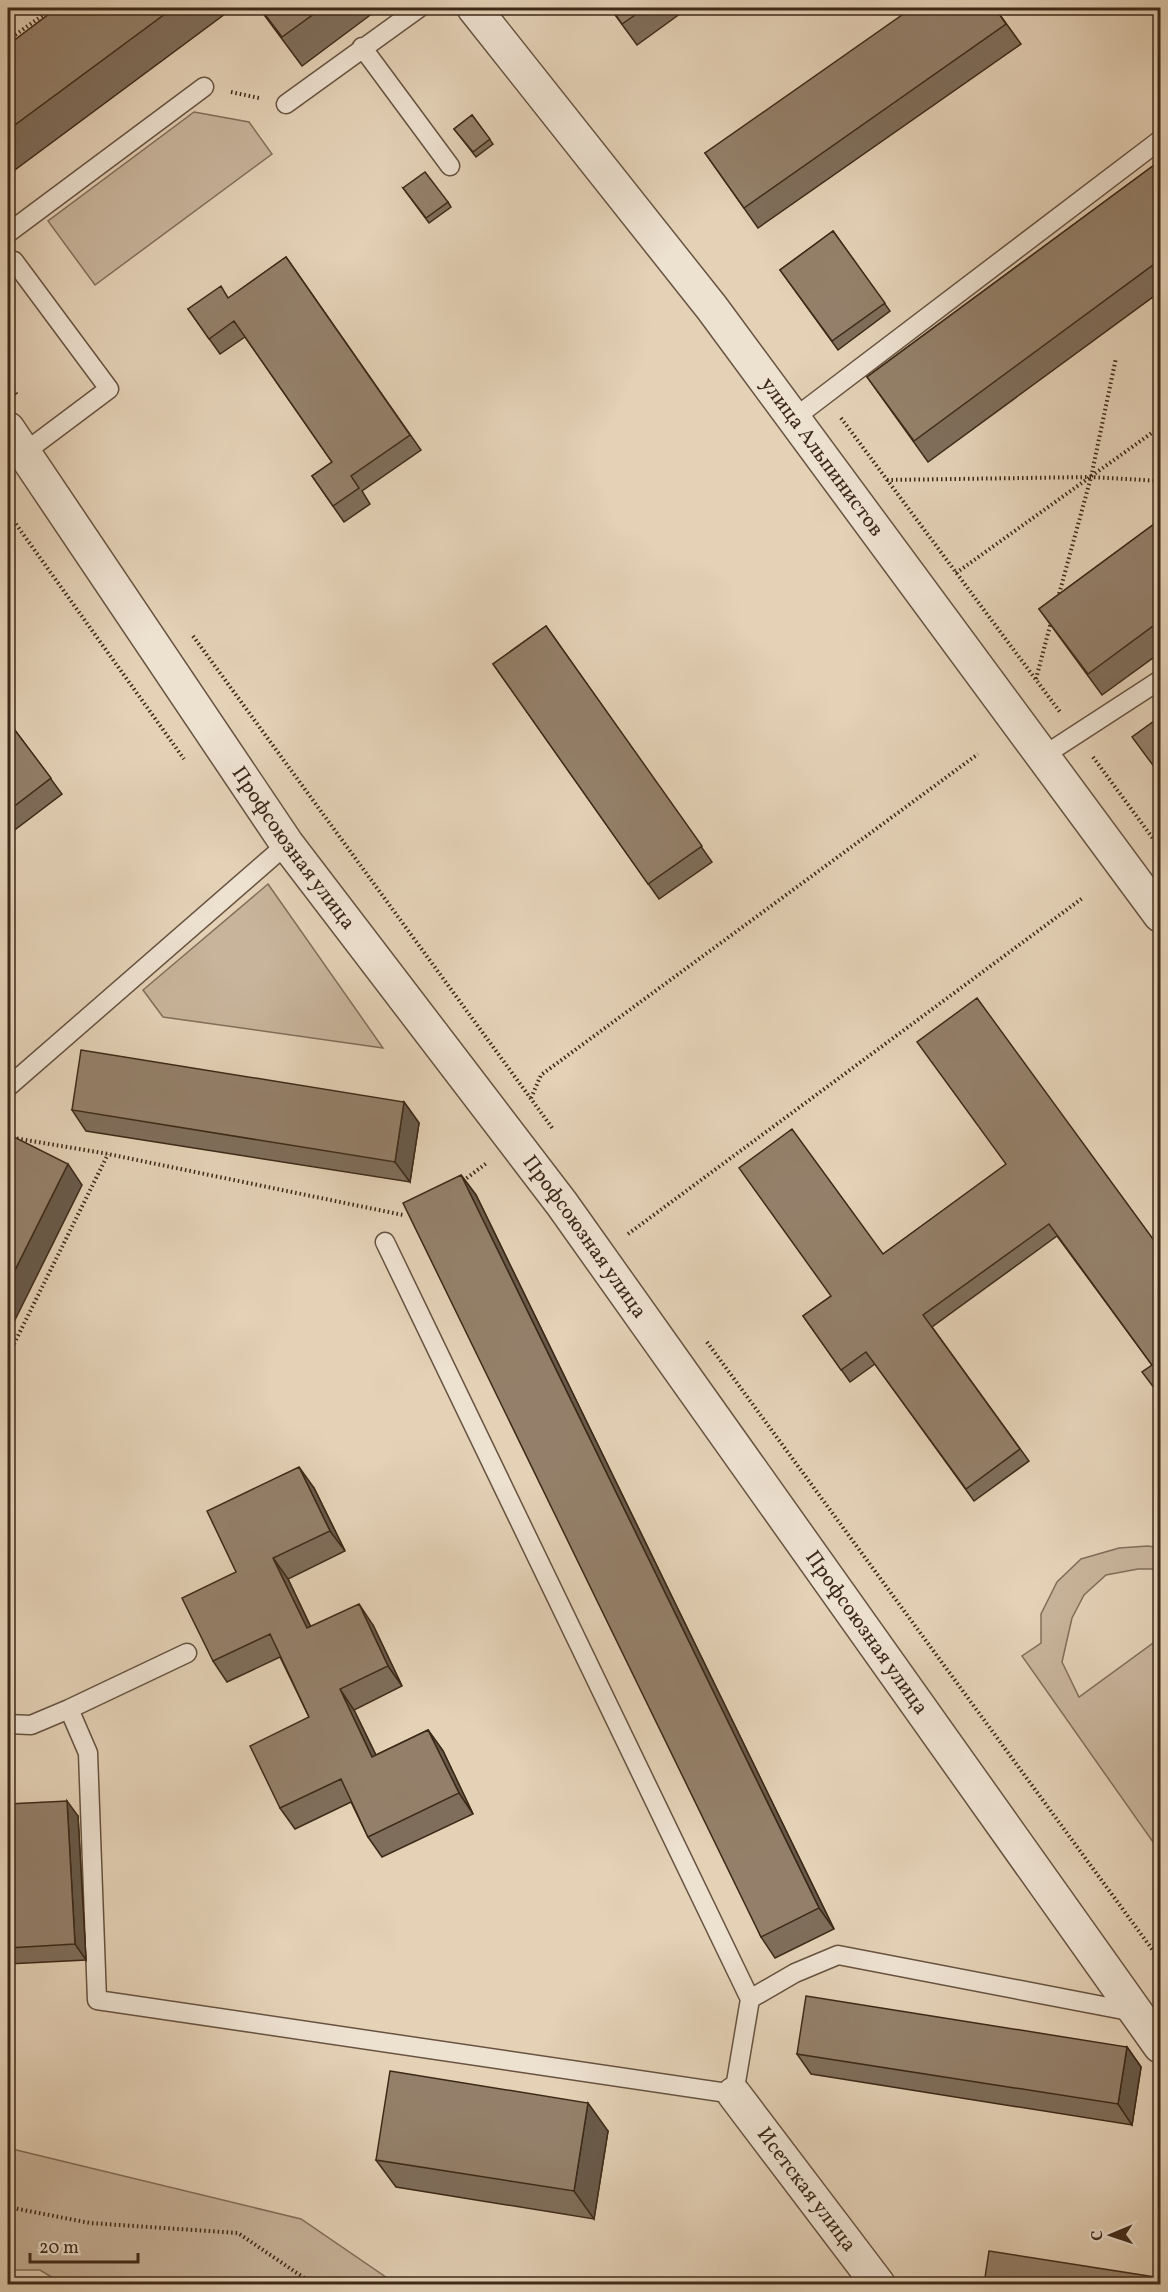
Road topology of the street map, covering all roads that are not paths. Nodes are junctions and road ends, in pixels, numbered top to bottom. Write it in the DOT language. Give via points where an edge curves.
graph roads {
  1 [pos="419,8"];
  2 [pos="474,8"];
  3 [pos="362,47"];
  4 [pos="204,87"];
  5 [pos="286,104"];
  6 [pos="1161,140"];
  7 [pos="450,166"];
  8 [pos="8,233"];
  9 [pos="14,261"];
  10 [pos="794,419"];
  11 [pos="26,439"];
  12 [pos="1161,680"];
  13 [pos="1043,756"];
  14 [pos="287,844"];
  15 [pos="1161,915"];
  16 [pos="8,1087"];
  17 [pos="385,1242"];
  18 [pos="187,1653"];
  19 [pos="69,1709"];
  20 [pos="8,1724"];
  21 [pos="750,1999"];
  22 [pos="1134,2012"];
  23 [pos="1161,2046"];
  24 [pos="734,2094"];
  25 [pos="878,2284"];
  1 -- 3 [label="lane"];
  2 -- 10 [label="street, улица Альпинистов" via="712,308"];
  3 -- 5 [label="lane"];
  3 -- 7 [label="lane"];
  4 -- 8 [label="lane"];
  6 -- 10 [label="lane"];
  9 -- 11 [label="lane" via="109,389"];
  10 -- 13 [label="street, улица Альпинистов"];
  11 -- 14 [label="street, Профсоюзная улица"];
  12 -- 13 [label="lane"];
  13 -- 15 [label="street, улица Альпинистов"];
  14 -- 16 [label="lane"];
  14 -- 22 [label="street, Профсоюзная улица" via="562,1204"];
  17 -- 21 [label="lane"];
  18 -- 19 [label="lane"];
  19 -- 20 [label="lane" via="31,1725"];
  19 -- 24 [label="lane" via="88,1753 97,2000"];
  21 -- 22 [label="lane" via="795,1973 838,1955"];
  21 -- 24 [label="lane"];
  22 -- 23 [label="street, Профсоюзная улица"];
  24 -- 25 [label="street, Исетская улица"];
}
